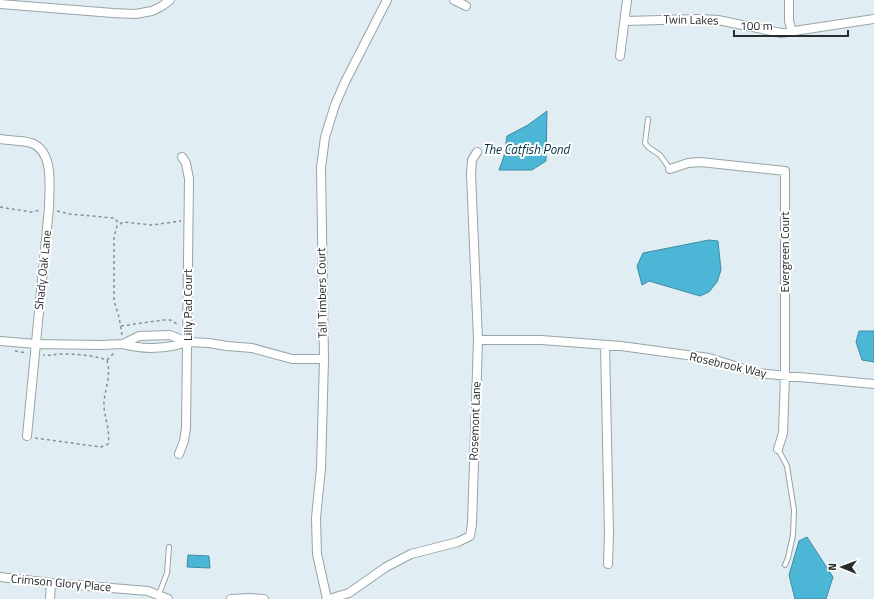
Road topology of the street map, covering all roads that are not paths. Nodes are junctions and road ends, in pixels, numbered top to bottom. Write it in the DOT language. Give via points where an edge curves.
graph roads {
  1 [pos="170,0"];
  2 [pos="387,0"];
  3 [pos="454,0"];
  4 [pos="627,0"];
  5 [pos="789,0"];
  6 [pos="0,4"];
  7 [pos="36,4"];
  8 [pos="466,6"];
  9 [pos="874,19"];
  10 [pos="625,21"];
  11 [pos="792,32"];
  12 [pos="620,56"];
  13 [pos="648,119"];
  14 [pos="0,139"];
  15 [pos="477,152"];
  16 [pos="182,157"];
  17 [pos="670,169"];
  18 [pos="0,340"];
  19 [pos="478,340"];
  20 [pos="188,342"];
  21 [pos="36,344"];
  22 [pos="123,344"];
  23 [pos="606,345"];
  24 [pos="324,359"];
  25 [pos="785,376"];
  26 [pos="874,384"];
  27 [pos="27,436"];
  28 [pos="778,449"];
  29 [pos="179,454"];
  30 [pos="170,547"];
  31 [pos="608,564"];
  32 [pos="785,565"];
  33 [pos="0,577"];
  34 [pos="51,583"];
  35 [pos="159,594"];
  36 [pos="50,599"];
  37 [pos="168,599"];
  38 [pos="232,599"];
  39 [pos="264,599"];
  40 [pos="328,599"];
  1 -- 7 [label="street" via="152,11 135,14"];
  2 -- 24 [label="street, Tall Timbers Court" via="345,82 325,137 320,196"];
  3 -- 8 [label="street"];
  4 -- 10 [label="street"];
  5 -- 11 [label="street"];
  6 -- 7 [label="street"];
  9 -- 11 [label="street, Twin Lakes"];
  10 -- 11 [label="street, Twin Lakes" via="698,18 781,33"];
  10 -- 12 [label="street"];
  13 -- 17 [label="lane" via="646,143"];
  14 -- 21 [label="street, Shady Oak Lane" via="32,143 45,153 49,172 49,208"];
  15 -- 19 [label="street, Rosemont Lane" via="472,160 471,173"];
  16 -- 20 [label="street, Lilly Pad Court" via="189,179"];
  17 -- 25 [label="street, Evergreen Court" via="700,162 785,171"];
  18 -- 21 [label="street"];
  19 -- 23 [label="street, Rosebrook Way" via="541,340"];
  19 -- 40 [label="street, Rosemont Lane" via="470,536 458,542 411,554 386,567 350,592"];
  20 -- 22 [label="street" via="173,347 135,348"];
  20 -- 22 [label="street" via="170,334 139,336"];
  20 -- 24 [label="street" via="252,348 292,359"];
  20 -- 29 [label="street, Lilly Pad Court" via="186,428"];
  21 -- 22 [label="street"];
  21 -- 27 [label="street, Shady Oak Lane"];
  23 -- 25 [label="street, Rosebrook Way" via="709,358 757,373"];
  23 -- 31 [label="street"];
  24 -- 40 [label="street, Tall Timbers Court" via="321,468 316,518 317,554"];
  25 -- 26 [label="street, Rosebrook Way"];
  25 -- 28 [label="street, Evergreen Court" via="783,432"];
  28 -- 32 [label="lane" via="787,466 794,510 793,535"];
  30 -- 35 [label="lane" via="167,573"];
  33 -- 34 [label="street, Crimson Glory Place"];
  34 -- 35 [label="street, Crimson Glory Place"];
  34 -- 36 [label="street"];
  35 -- 37 [label="street, Crimson Glory Place"];
  38 -- 39 [label="street"];
}
